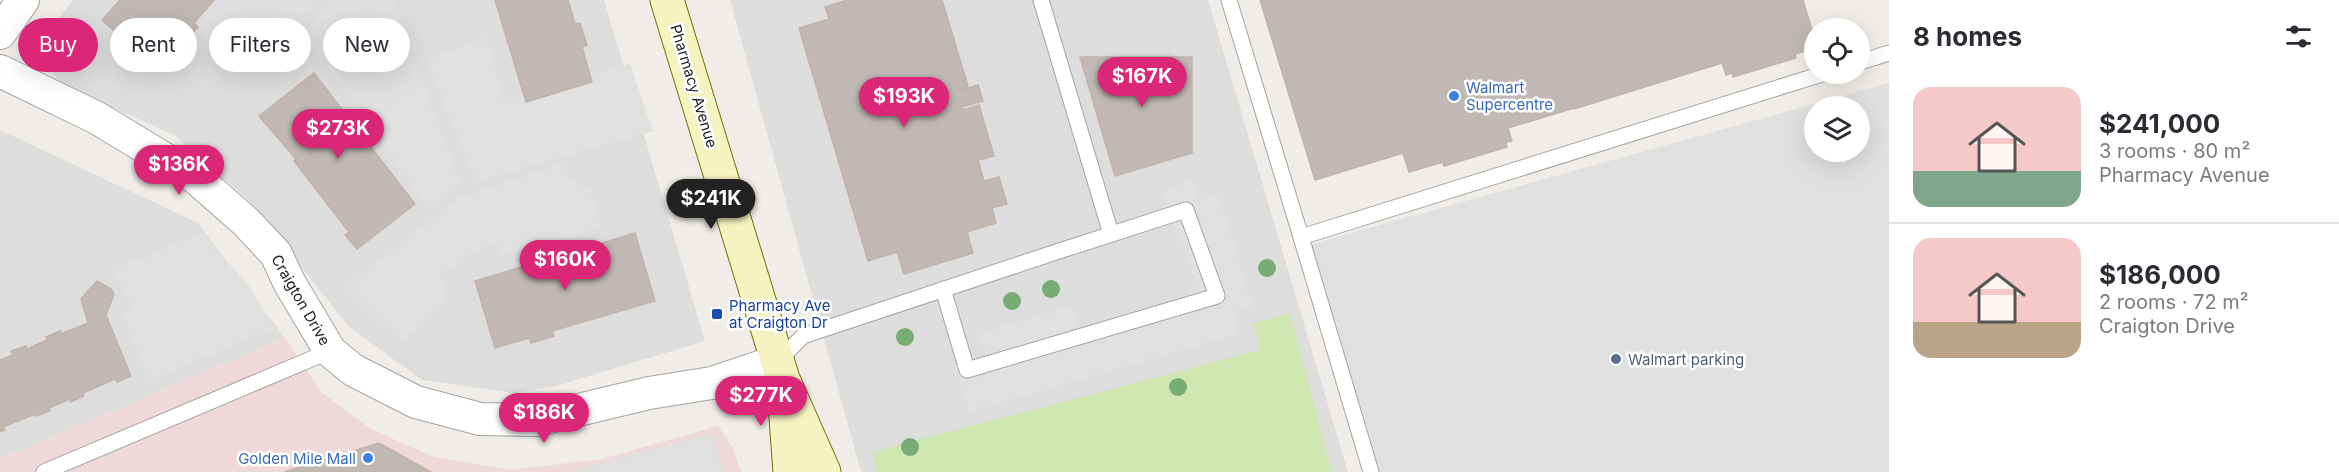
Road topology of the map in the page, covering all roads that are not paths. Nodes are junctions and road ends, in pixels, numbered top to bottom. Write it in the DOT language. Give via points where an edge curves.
graph roads {
  1 [pos="23,0"];
  2 [pos="667,0"];
  3 [pos="1041,0"];
  4 [pos="1229,0"];
  5 [pos="0,33"];
  6 [pos="1889,52"];
  7 [pos="1870,59"];
  8 [pos="0,71"];
  9 [pos="1804,80"];
  10 [pos="1111,234"];
  11 [pos="1301,237"];
  12 [pos="943,289"];
  13 [pos="330,351"];
  14 [pos="780,370"];
  15 [pos="44,472"];
  16 [pos="790,472"];
  17 [pos="824,472"];
  18 [pos="1371,472"];
  1 -- 5 [label="street"];
  2 -- 14 [label="street, Pharmacy Avenue"];
  3 -- 10 [label="lane"];
  4 -- 11 [label="lane"];
  6 -- 7 [label="lane"];
  8 -- 13 [label="street, Craigton Drive" via="97,118 196,178 276,254"];
  9 -- 11 [label="lane"];
  10 -- 12 [label="lane"];
  10 -- 12 [label="lane" via="1186,210 1217,296 967,369"];
  11 -- 18 [label="lane"];
  12 -- 14 [label="lane" via="803,336"];
  13 -- 14 [label="street, Craigton Drive" via="353,370 416,402 480,419 537,420 649,393"];
  13 -- 15 [label="lane"];
  14 -- 16 [label="street, Pharmacy Avenue"];
  14 -- 17 [label="street, Pharmacy Avenue"];
}
